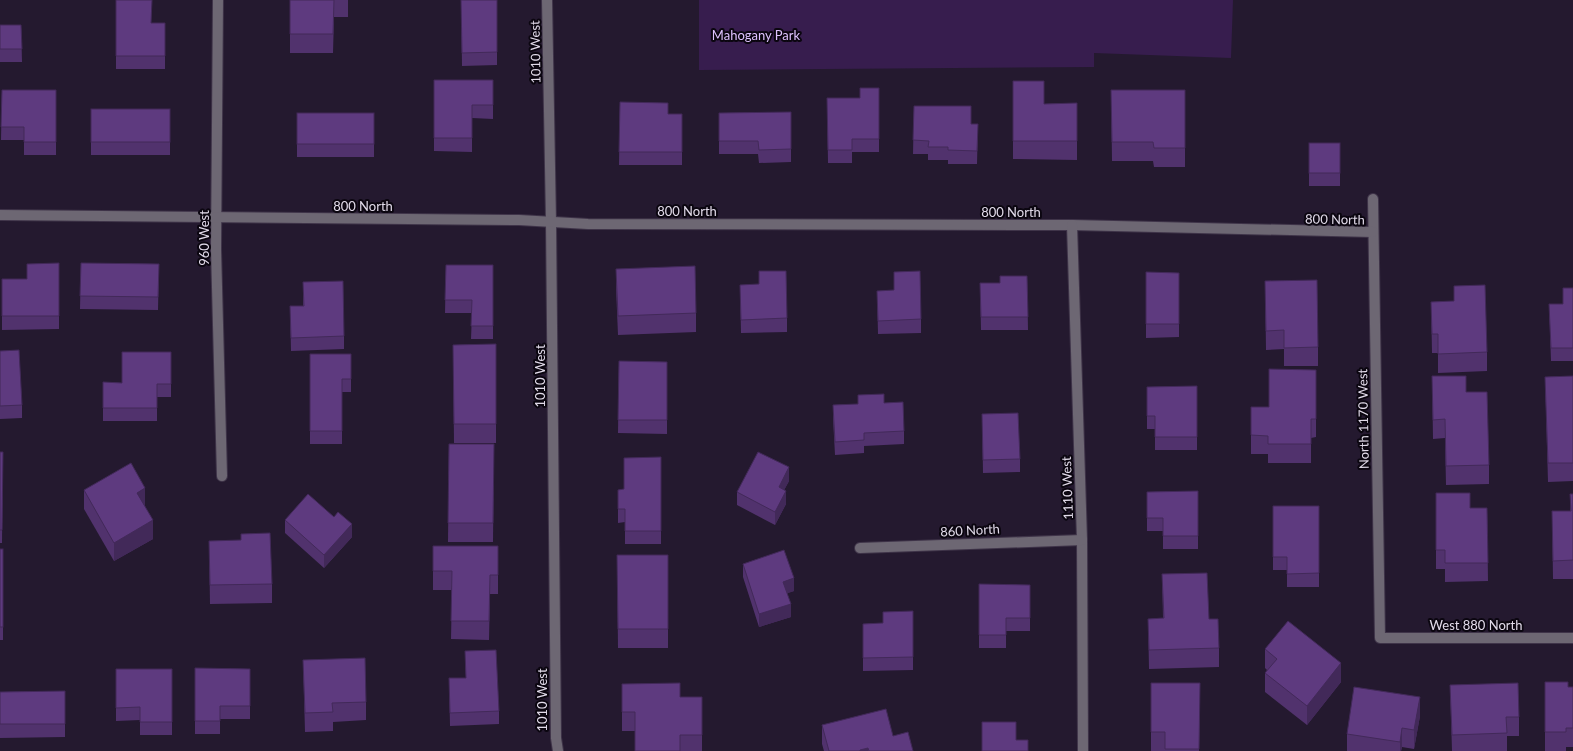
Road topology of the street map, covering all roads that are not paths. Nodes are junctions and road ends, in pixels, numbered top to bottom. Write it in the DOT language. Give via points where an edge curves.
graph roads {
  1 [pos="218,0"];
  2 [pos="546,0"];
  3 [pos="1372,199"];
  4 [pos="0,215"];
  5 [pos="217,217"];
  6 [pos="551,222"];
  7 [pos="1072,225"];
  8 [pos="1373,232"];
  9 [pos="222,476"];
  10 [pos="1082,540"];
  11 [pos="860,548"];
  12 [pos="1380,638"];
  13 [pos="1573,638"];
  14 [pos="558,751"];
  15 [pos="1083,751"];
  1 -- 5 [label="street, 960 West"];
  2 -- 6 [label="street, 1010 West"];
  3 -- 8 [label="street, North 1170 West"];
  4 -- 5 [label="street, 800 North"];
  5 -- 6 [label="street, 800 North"];
  5 -- 9 [label="street, 960 West"];
  6 -- 7 [label="street, 800 North"];
  6 -- 14 [label="street, 1010 West"];
  7 -- 8 [label="street, 800 North"];
  7 -- 10 [label="street, 1110 West"];
  8 -- 12 [label="street, North 1170 West"];
  10 -- 11 [label="street, 860 North"];
  10 -- 15 [label="street, 1110 West"];
  12 -- 13 [label="street, West 880 North"];
}
